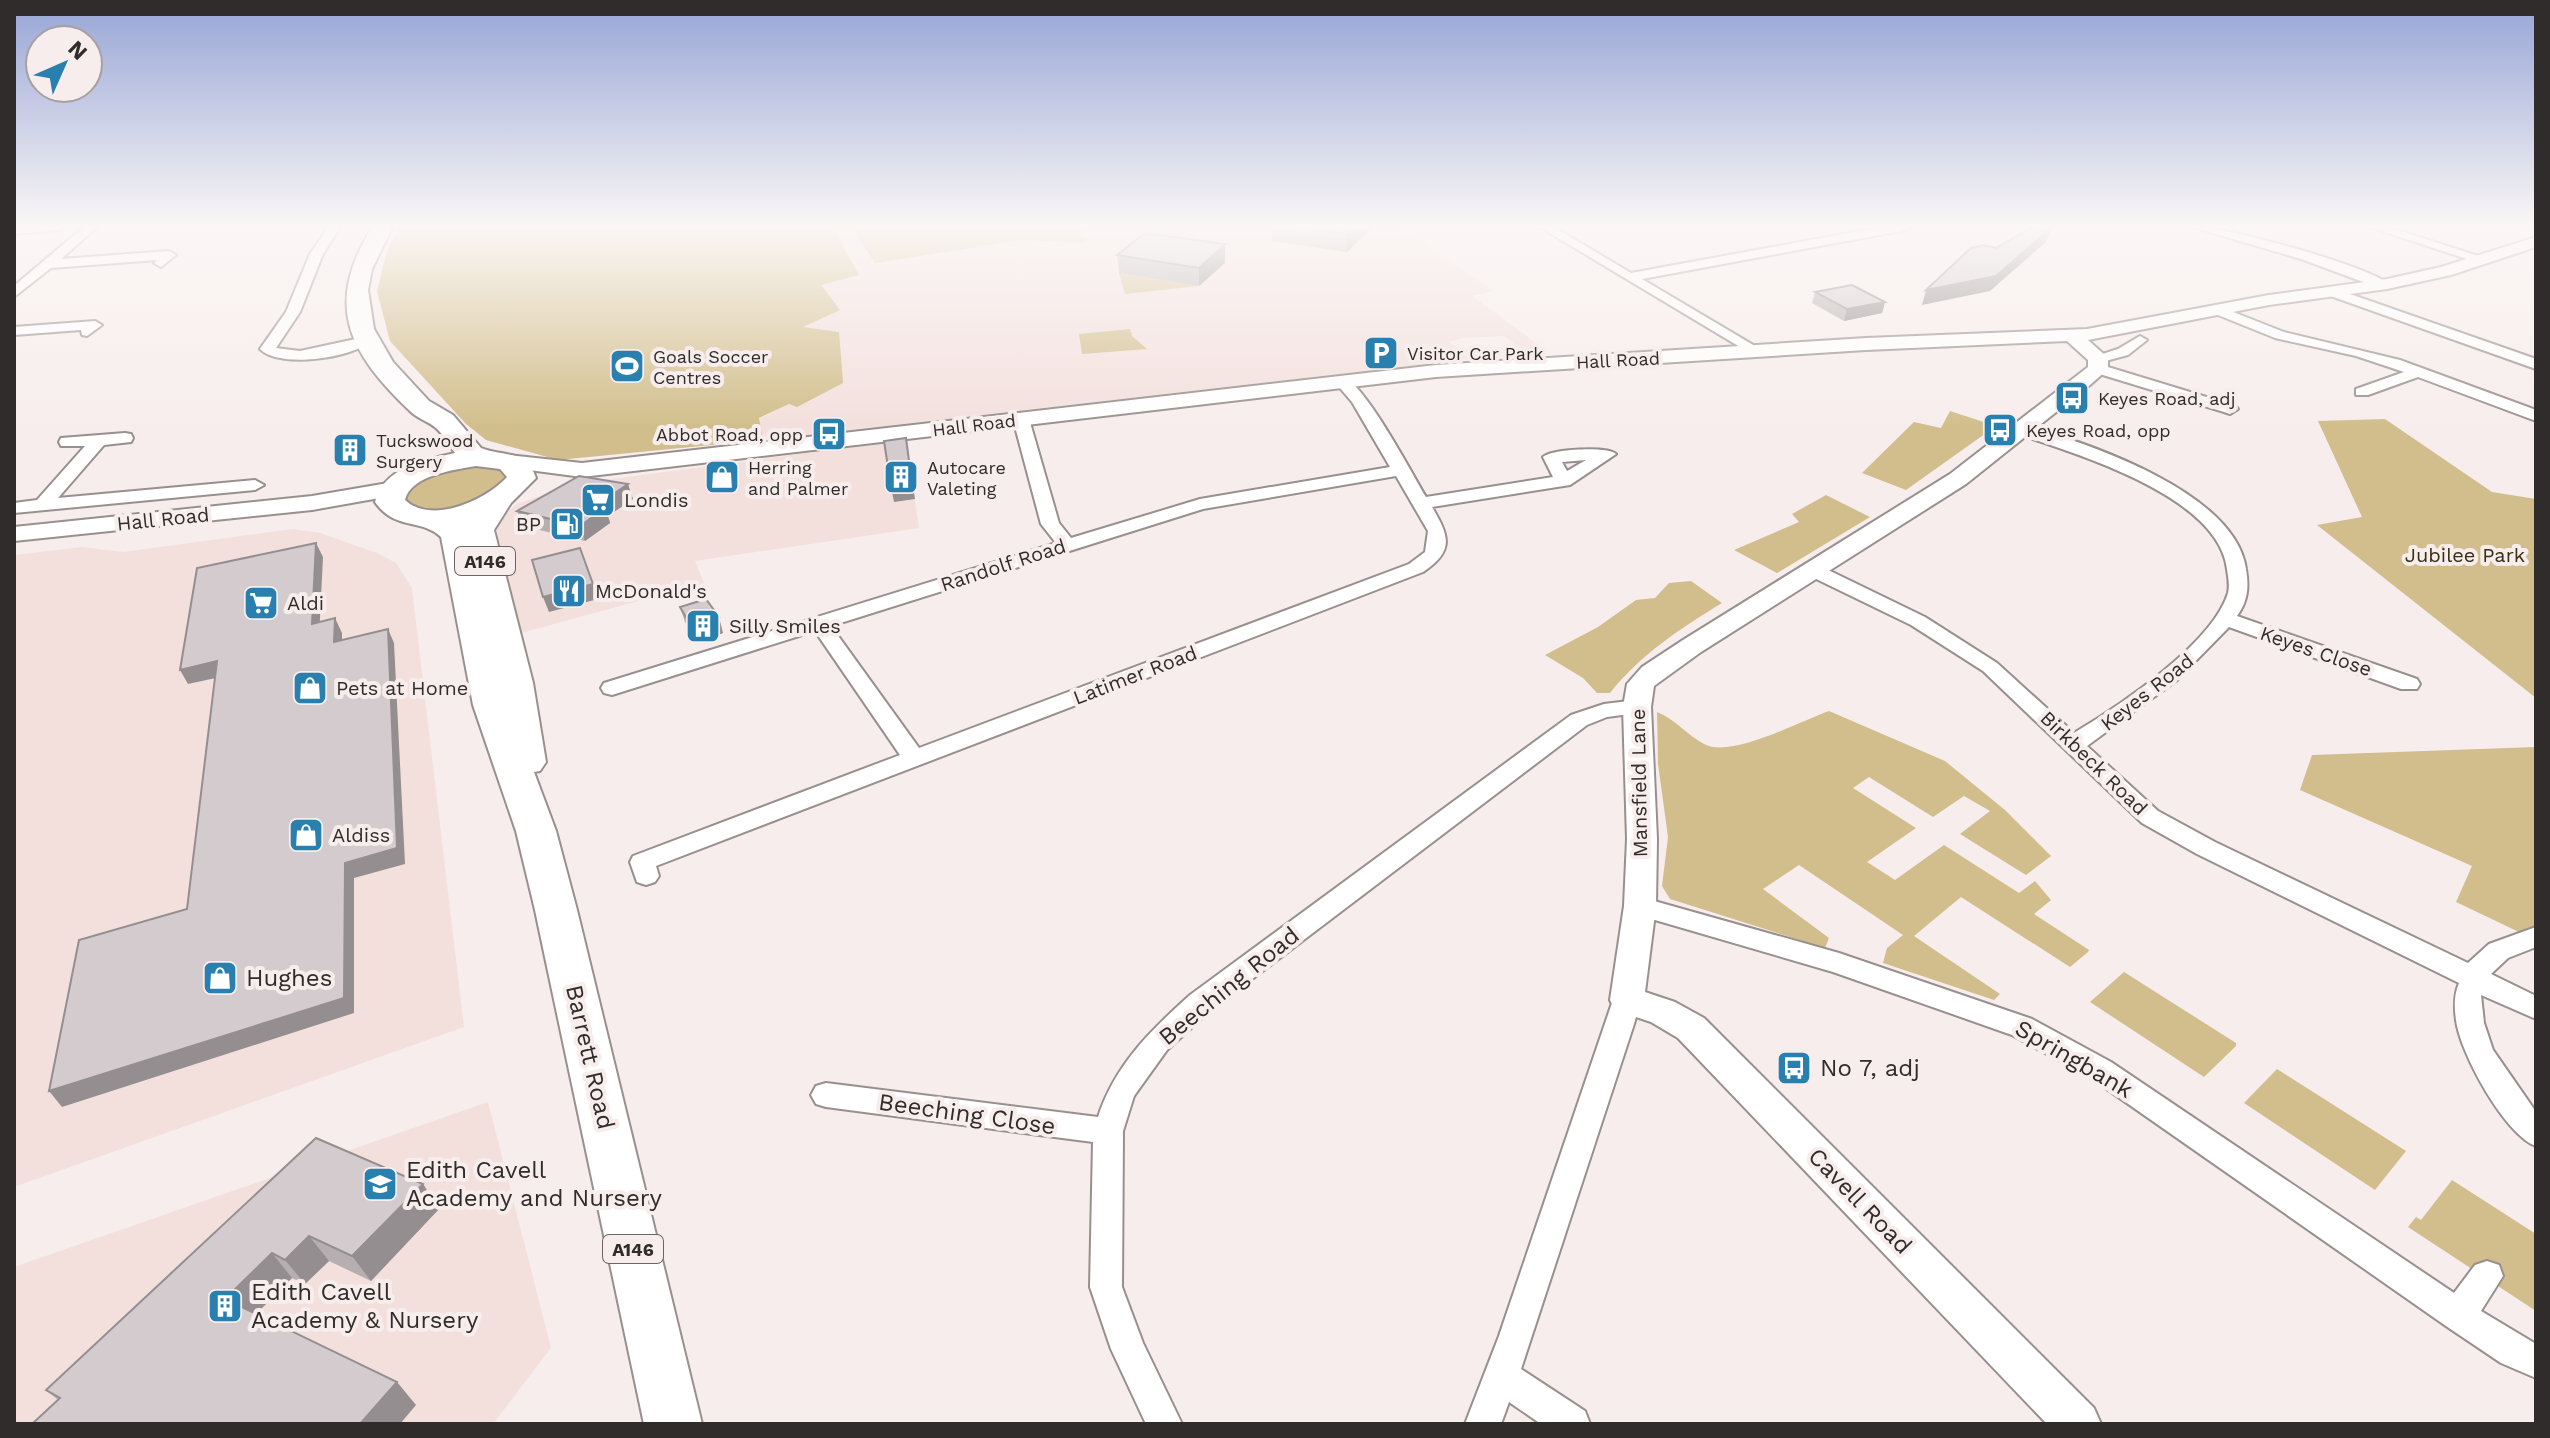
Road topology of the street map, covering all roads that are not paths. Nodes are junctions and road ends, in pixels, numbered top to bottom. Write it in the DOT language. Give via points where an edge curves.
graph roads {
  1 [pos="300,293"];
  2 [pos="357,293"];
  3 [pos="1656,293"];
  4 [pos="2318,293"];
  5 [pos="2336,293"];
  6 [pos="2218,310"];
  7 [pos="95,325"];
  8 [pos="14,331"];
  9 [pos="2072,336"];
  10 [pos="2140,340"];
  11 [pos="365,341"];
  12 [pos="1755,352"];
  13 [pos="2098,363"];
  14 [pos="2536,364"];
  15 [pos="2418,372"];
  16 [pos="1342,381"];
  17 [pos="2362,386"];
  18 [pos="2230,409"];
  19 [pos="427,412"];
  20 [pos="2536,416"];
  21 [pos="1021,419"];
  22 [pos="2021,430"];
  23 [pos="125,438"];
  24 [pos="99,440"];
  25 [pos="67,442"];
  26 [pos="476,458"];
  27 [pos="1402,470"];
  28 [pos="1564,481"];
  29 [pos="506,484"];
  30 [pos="255,485"];
  31 [pos="400,492"];
  32 [pos="1422,503"];
  33 [pos="42,506"];
  34 [pos="14,508"];
  35 [pos="438,518"];
  36 [pos="14,534"];
  37 [pos="1066,544"];
  38 [pos="1815,571"];
  39 [pos="2223,618"];
  40 [pos="819,623"];
  41 [pos="2409,684"];
  42 [pos="612,688"];
  43 [pos="1637,707"];
  44 [pos="2072,745"];
  45 [pos="914,758"];
  46 [pos="536,831"];
  47 [pos="641,861"];
  48 [pos="1640,906"];
  49 [pos="2536,937"];
  50 [pos="2472,977"];
  51 [pos="1627,1000"];
  52 [pos="2536,1008"];
  53 [pos="826,1095"];
  54 [pos="1108,1131"];
  55 [pos="2536,1133"];
  56 [pos="2487,1276"];
  57 [pos="2458,1315"];
  58 [pos="2536,1361"];
  59 [pos="1502,1377"];
  60 [pos="673,1424"];
  61 [pos="1164,1424"];
  62 [pos="1483,1424"];
  63 [pos="1572,1424"];
  64 [pos="2078,1424"];
  1 -- 11 [label="street" via="267,349 273,354 292,356"];
  2 -- 11 [label="highway" via="356,317"];
  3 -- 12 [label="street"];
  4 -- 6 [label="street, Hall Road"];
  5 -- 14 [label="street"];
  6 -- 9 [label="street, Hall Road"];
  6 -- 15 [label="street" via="2280,335 2359,352"];
  7 -- 8 [label="street"];
  9 -- 12 [label="street, Hall Road"];
  9 -- 13 [label="street"];
  10 -- 13 [label="street, Mansfield Lane"];
  11 -- 19 [label="highway" via="383,368"];
  12 -- 16 [label="street, Hall Road"];
  13 -- 18 [label="street"];
  13 -- 22 [label="street, Mansfield Lane"];
  15 -- 17 [label="street" via="2379,386"];
  15 -- 20 [label="street"];
  16 -- 21 [label="street, Hall Road"];
  16 -- 27 [label="street, Latimer Road"];
  19 -- 26 [label="highway" via="443,421"];
  19 -- 31 [label="highway" via="432,446"];
  21 -- 29 [label="street, Hall Road"];
  21 -- 37 [label="street" via="1050,524"];
  22 -- 38 [label="street, Mansfield Lane" via="1933,496"];
  22 -- 39 [label="street, Keyes Road" via="2158,483 2220,531 2230,545 2239,590"];
  23 -- 24 [label="street"];
  24 -- 25 [label="street"];
  24 -- 33 [label="street"];
  26 -- 29 [label="highway, Hall Road"];
  26 -- 31 [label="highway, Hall Road" via="438,465"];
  27 -- 32 [label="street, Latimer Road"];
  27 -- 37 [label="street, Randolf Road" via="1200,504"];
  28 -- 32 [label="street"];
  29 -- 35 [label="highway, Hall Road" via="467,513"];
  29 -- 46 [label="highway, Barrett Road / A146" via="479,530 519,698"];
  30 -- 33 [label="street, Hall Road"];
  31 -- 35 [label="highway, Hall Road" via="413,517"];
  31 -- 36 [label="street, Hall Road"];
  32 -- 45 [label="street, Latimer Road" via="1437,531 1438,546 1434,556 1416,568"];
  33 -- 34 [label="street, Hall Road"];
  35 -- 46 [label="highway, Barrett Road / A146" via="456,534 491,705"];
  37 -- 40 [label="street, Randolf Road"];
  38 -- 43 [label="street, Mansfield Lane" via="1651,673 1641,684"];
  38 -- 44 [label="street, Birkbeck Road" via="1882,602 1990,667"];
  39 -- 41 [label="street, Keyes Close"];
  39 -- 44 [label="street, Keyes Road" via="2191,659"];
  40 -- 42 [label="street, Randolf Road"];
  40 -- 45 [label="street"];
  43 -- 48 [label="street, Mansfield Lane"];
  43 -- 54 [label="street, Beeching Road" via="1579,720 1200,1003 1157,1042 1121,1091"];
  44 -- 50 [label="street, Birkbeck Road" via="2150,817"];
  45 -- 47 [label="street, Latimer Road"];
  46 -- 60 [label="highway, Barrett Road / A146"];
  48 -- 51 [label="street, Mansfield Lane"];
  48 -- 57 [label="street, Springbank" via="1839,963 2022,1027 2101,1070"];
  49 -- 50 [label="street" via="2494,953"];
  50 -- 52 [label="street, Birkbeck Road"];
  50 -- 55 [label="street" via="2466,999 2471,1035 2492,1078"];
  51 -- 59 [label="street, Mansfield Lane" via="1607,1075"];
  51 -- 64 [label="street, Cavell Road" via="1691,1028"];
  53 -- 54 [label="street, Beeching Close"];
  54 -- 61 [label="street, Beeching Road" via="1106,1287"];
  56 -- 57 [label="street"];
  57 -- 58 [label="street, Springbank"];
  59 -- 62 [label="street, Mansfield Lane"];
  59 -- 63 [label="street"];
}
